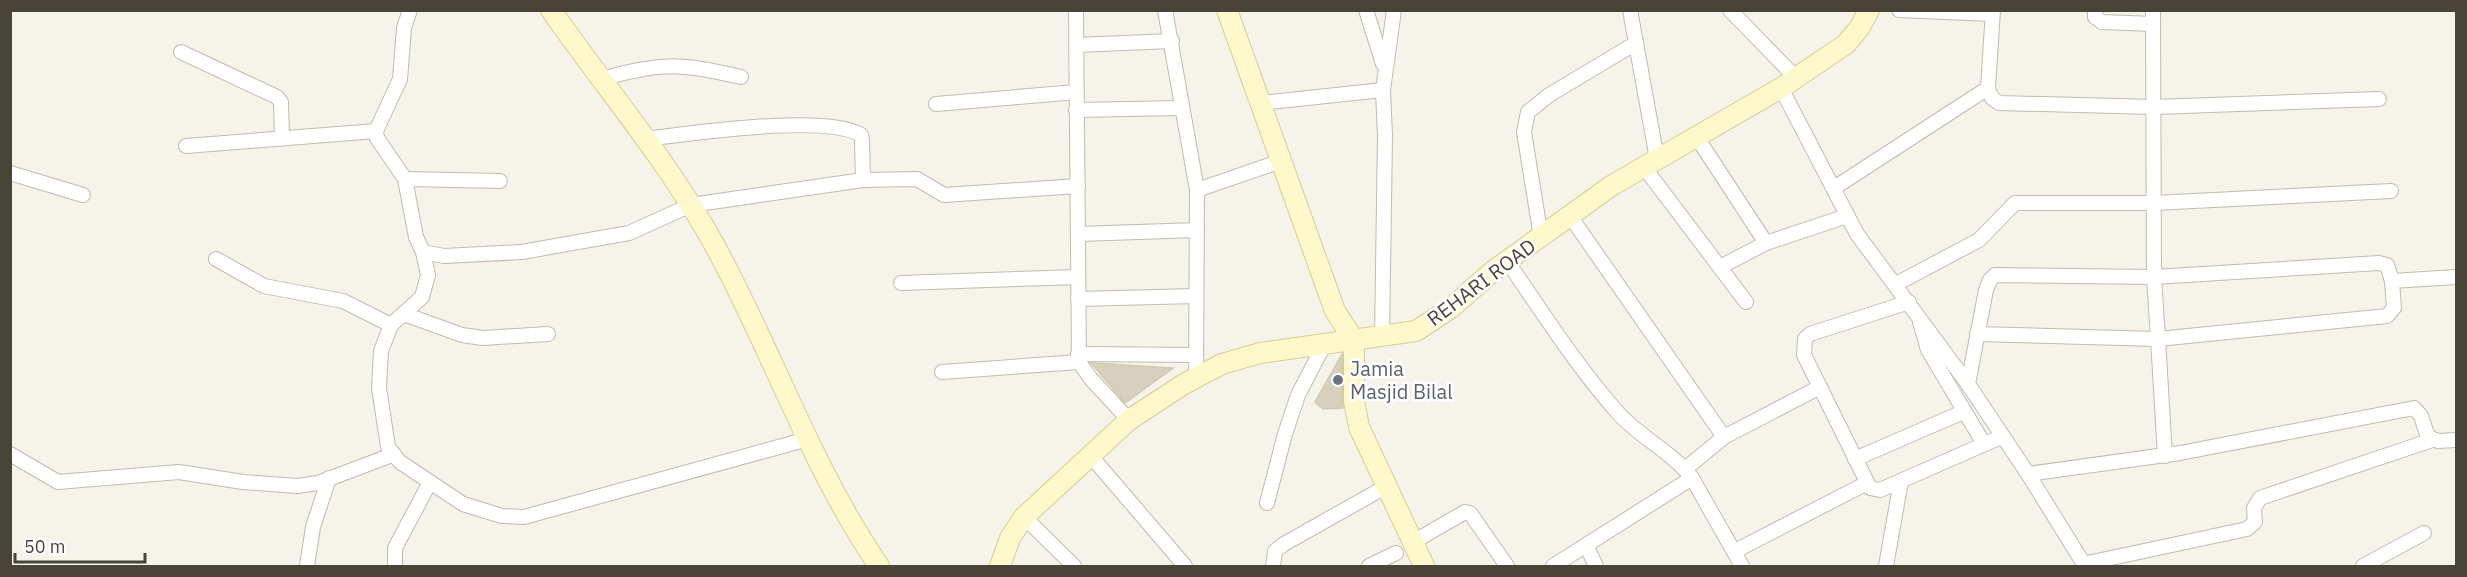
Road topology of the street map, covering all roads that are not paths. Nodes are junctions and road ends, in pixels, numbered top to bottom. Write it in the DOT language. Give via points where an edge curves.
graph roads {
  1 [pos="410,10"];
  2 [pos="551,10"];
  3 [pos="1076,10"];
  4 [pos="1165,10"];
  5 [pos="1227,10"];
  6 [pos="1365,10"];
  7 [pos="1394,10"];
  8 [pos="1630,10"];
  9 [pos="1730,10"];
  10 [pos="1869,10"];
  11 [pos="1899,10"];
  12 [pos="2095,10"];
  13 [pos="1993,12"];
  14 [pos="2153,17"];
  15 [pos="1172,41"];
  16 [pos="1636,43"];
  17 [pos="1076,45"];
  18 [pos="181,52"];
  19 [pos="1384,69"];
  20 [pos="741,77"];
  21 [pos="601,80"];
  22 [pos="1789,83"];
  23 [pos="1988,88"];
  24 [pos="1383,90"];
  25 [pos="1076,92"];
  26 [pos="2379,99"];
  27 [pos="1260,103"];
  28 [pos="936,104"];
  29 [pos="2154,107"];
  30 [pos="1181,108"];
  31 [pos="1076,110"];
  32 [pos="376,131"];
  33 [pos="1696,136"];
  34 [pos="282,138"];
  35 [pos="645,139"];
  36 [pos="186,146"];
  37 [pos="1281,161"];
  38 [pos="1651,163"];
  39 [pos="10,172"];
  40 [pos="405,179"];
  41 [pos="863,180"];
  42 [pos="500,181"];
  43 [pos="1078,186"];
  44 [pos="1834,188"];
  45 [pos="1197,190"];
  46 [pos="2391,191"];
  47 [pos="83,195"];
  48 [pos="2154,203"];
  49 [pos="691,205"];
  50 [pos="1570,216"];
  51 [pos="1847,216"];
  52 [pos="1197,230"];
  53 [pos="1079,234"];
  54 [pos="1541,237"];
  55 [pos="1766,243"];
  56 [pos="423,252"];
  57 [pos="216,259"];
  58 [pos="1507,261"];
  59 [pos="1720,267"];
  60 [pos="1078,277"];
  61 [pos="2154,277"];
  62 [pos="2457,277"];
  63 [pos="2392,281"];
  64 [pos="901,283"];
  65 [pos="1896,284"];
  66 [pos="1196,296"];
  67 [pos="1078,299"];
  68 [pos="1746,302"];
  69 [pos="1909,302"];
  70 [pos="404,314"];
  71 [pos="1919,315"];
  72 [pos="391,325"];
  73 [pos="548,334"];
  74 [pos="1977,334"];
  75 [pos="1382,337"];
  76 [pos="2158,339"];
  77 [pos="1354,340"];
  78 [pos="1324,345"];
  79 [pos="1196,355"];
  80 [pos="1079,358"];
  81 [pos="942,372"];
  82 [pos="1196,378"];
  83 [pos="1968,384"];
  84 [pos="1821,387"];
  85 [pos="1964,412"];
  86 [pos="1129,420"];
  87 [pos="2003,436"];
  88 [pos="1724,437"];
  89 [pos="808,439"];
  90 [pos="2432,440"];
  91 [pos="2457,440"];
  92 [pos="1984,444"];
  93 [pos="10,454"];
  94 [pos="392,455"];
  95 [pos="1090,455"];
  96 [pos="2165,456"];
  97 [pos="1855,459"];
  98 [pos="1689,473"];
  99 [pos="2028,474"];
  100 [pos="329,478"];
  101 [pos="1901,481"];
  102 [pos="430,482"];
  103 [pos="1867,483"];
  104 [pos="1387,486"];
  105 [pos="1268,503"];
  106 [pos="1024,517"];
  107 [pos="2424,533"];
  108 [pos="1413,542"];
  109 [pos="1586,546"];
  110 [pos="1735,551"];
  111 [pos="1396,553"];
  112 [pos="1178,564"];
  113 [pos="2084,565"];
  114 [pos="878,566"];
  115 [pos="307,567"];
  116 [pos="395,567"];
  117 [pos="1000,567"];
  118 [pos="1074,567"];
  119 [pos="1273,567"];
  120 [pos="1369,567"];
  121 [pos="1424,567"];
  122 [pos="1507,567"];
  123 [pos="1553,567"];
  124 [pos="1596,567"];
  125 [pos="1742,567"];
  126 [pos="1886,567"];
  127 [pos="2363,567"];
  1 -- 32 [label="street" via="404,28 400,79"];
  2 -- 21 [label="main road"];
  3 -- 17 [label="street"];
  4 -- 15 [label="street"];
  5 -- 27 [label="main road"];
  6 -- 19 [label="street"];
  7 -- 19 [label="street"];
  8 -- 16 [label="street"];
  9 -- 22 [label="street"];
  10 -- 22 [label="main road, REHARI ROAD" via="1846,44"];
  11 -- 13 [label="street"];
  12 -- 14 [label="street" via="2095,17 2103,22"];
  13 -- 23 [label="street"];
  14 -- 29 [label="street"];
  15 -- 17 [label="street"];
  15 -- 30 [label="street"];
  16 -- 38 [label="street"];
  16 -- 54 [label="street" via="1549,95 1528,112 1524,132"];
  17 -- 25 [label="street"];
  18 -- 34 [label="street" via="277,97"];
  19 -- 24 [label="street"];
  20 -- 21 [label="street" via="698,67 662,65"];
  21 -- 35 [label="main road"];
  22 -- 33 [label="main road, REHARI ROAD"];
  22 -- 44 [label="street"];
  23 -- 29 [label="street" via="1992,98 2009,105"];
  23 -- 44 [label="street"];
  24 -- 27 [label="street"];
  24 -- 75 [label="street"];
  25 -- 28 [label="street"];
  25 -- 31 [label="street"];
  26 -- 29 [label="street"];
  27 -- 37 [label="main road"];
  29 -- 48 [label="street"];
  30 -- 31 [label="street"];
  30 -- 45 [label="street"];
  31 -- 43 [label="street"];
  32 -- 34 [label="street"];
  32 -- 40 [label="street"];
  33 -- 38 [label="main road, REHARI ROAD"];
  33 -- 55 [label="street"];
  34 -- 36 [label="street"];
  35 -- 41 [label="street" via="777,125 851,131 861,135"];
  35 -- 49 [label="main road"];
  37 -- 45 [label="street"];
  37 -- 77 [label="main road" via="1335,311"];
  38 -- 50 [label="main road, REHARI ROAD"];
  38 -- 59 [label="street"];
  39 -- 47 [label="street"];
  40 -- 42 [label="street"];
  40 -- 56 [label="street" via="416,237"];
  41 -- 43 [label="street" via="917,178 944,195"];
  41 -- 49 [label="street"];
  43 -- 53 [label="street"];
  44 -- 51 [label="street"];
  45 -- 52 [label="street"];
  46 -- 48 [label="street"];
  48 -- 61 [label="street"];
  48 -- 65 [label="street" via="2015,203 1979,240"];
  49 -- 56 [label="street" via="657,223 614,236 490,255 444,256"];
  49 -- 89 [label="main road" via="716,247"];
  50 -- 54 [label="main road, REHARI ROAD"];
  50 -- 88 [label="street"];
  51 -- 55 [label="street"];
  51 -- 65 [label="street"];
  52 -- 53 [label="street"];
  52 -- 66 [label="street"];
  53 -- 60 [label="street"];
  54 -- 58 [label="main road, REHARI ROAD"];
  55 -- 59 [label="street"];
  56 -- 70 [label="street" via="428,275 426,287 422,297"];
  57 -- 72 [label="street" via="264,286 343,301"];
  58 -- 75 [label="main road, REHARI ROAD" via="1451,308 1416,331"];
  58 -- 98 [label="street" via="1605,398 1637,431"];
  59 -- 68 [label="street"];
  60 -- 64 [label="street"];
  60 -- 67 [label="street"];
  61 -- 63 [label="street" via="2379,263 2387,265"];
  61 -- 74 [label="street" via="1995,275 1986,290"];
  61 -- 76 [label="street"];
  62 -- 63 [label="street"];
  63 -- 76 [label="street" via="2394,308 2387,316"];
  65 -- 69 [label="street"];
  66 -- 67 [label="street"];
  66 -- 79 [label="street"];
  67 -- 80 [label="street"];
  69 -- 71 [label="street"];
  69 -- 84 [label="street" via="1810,334 1805,339 1804,355"];
  70 -- 72 [label="street"];
  70 -- 73 [label="street" via="462,335 483,338"];
  71 -- 83 [label="street"];
  71 -- 85 [label="street" via="1928,350"];
  72 -- 94 [label="street" via="381,351 379,372 385,437"];
  74 -- 76 [label="street"];
  74 -- 83 [label="street"];
  75 -- 77 [label="main road, REHARI ROAD"];
  76 -- 96 [label="street"];
  77 -- 78 [label="main road, REHARI ROAD"];
  77 -- 104 [label="main road" via="1355,414"];
  78 -- 82 [label="main road, REHARI ROAD" via="1260,353 1222,364"];
  78 -- 105 [label="street" via="1298,395"];
  79 -- 80 [label="street"];
  79 -- 82 [label="street"];
  80 -- 81 [label="street"];
  80 -- 86 [label="street" via="1091,380"];
  82 -- 86 [label="main road, REHARI ROAD"];
  83 -- 87 [label="street"];
  84 -- 88 [label="street"];
  84 -- 97 [label="street"];
  85 -- 92 [label="street"];
  85 -- 97 [label="street"];
  86 -- 95 [label="main road, REHARI ROAD"];
  87 -- 92 [label="street"];
  87 -- 99 [label="street"];
  88 -- 98 [label="street"];
  89 -- 102 [label="street" via="524,517 484,513"];
  89 -- 114 [label="main road" via="834,494"];
  90 -- 91 [label="street"];
  90 -- 96 [label="street" via="2414,408"];
  90 -- 113 [label="street" via="2259,498 2254,522 2247,529"];
  92 -- 101 [label="street"];
  93 -- 100 [label="street" via="58,482 165,471 297,486"];
  94 -- 100 [label="street"];
  94 -- 102 [label="street"];
  95 -- 106 [label="main road, REHARI ROAD"];
  95 -- 112 [label="street"];
  96 -- 99 [label="street"];
  97 -- 103 [label="street"];
  98 -- 109 [label="street"];
  98 -- 110 [label="street"];
  99 -- 113 [label="street"];
  100 -- 115 [label="street" via="313,527"];
  101 -- 103 [label="street" via="1875,491"];
  101 -- 126 [label="street"];
  102 -- 116 [label="street" via="395,548"];
  103 -- 110 [label="street"];
  104 -- 108 [label="main road"];
  104 -- 119 [label="street" via="1284,544 1275,551"];
  106 -- 117 [label="main road, REHARI ROAD" via="1010,538"];
  106 -- 118 [label="street"];
  107 -- 127 [label="street"];
  108 -- 121 [label="main road"];
  108 -- 122 [label="street" via="1465,512 1470,513"];
  109 -- 123 [label="street"];
  109 -- 124 [label="street"];
  110 -- 125 [label="street"];
  111 -- 120 [label="street"];
}
